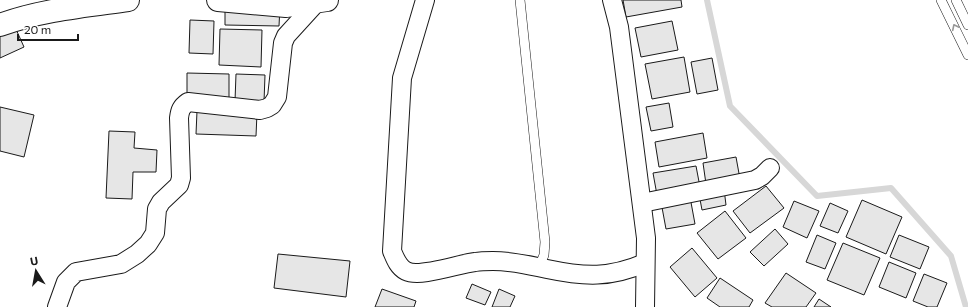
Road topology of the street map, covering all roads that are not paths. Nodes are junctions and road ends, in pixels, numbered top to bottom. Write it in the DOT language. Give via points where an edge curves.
graph roads {
  1 [pos="128,0"];
  2 [pos="218,0"];
  3 [pos="425,0"];
  4 [pos="520,0"];
  5 [pos="612,0"];
  6 [pos="941,0"];
  7 [pos="956,0"];
  8 [pos="322,1"];
  9 [pos="0,25"];
  10 [pos="968,25"];
  11 [pos="968,55"];
  12 [pos="770,168"];
  13 [pos="642,203"];
  14 [pos="645,262"];
  15 [pos="539,267"];
  16 [pos="57,307"];
  17 [pos="645,307"];
  1 -- 9 [label="street" via="60,9 22,17"];
  2 -- 8 [label="street" via="286,6"];
  3 -- 15 [label="street" via="402,78 392,251 396,262 405,271 417,273 475,262 512,261"];
  4 -- 15 [label="lane" via="545,242 544,255"];
  5 -- 13 [label="street" via="619,27"];
  11 -- 6 [label="lane, one-way"];
  7 -- 10 [label="lane"];
  8 -- 16 [label="street" via="286,36 277,97 272,105 260,110 188,102 183,106 179,118 181,178 179,185 157,209 155,233 148,244 121,264 76,272 66,282"];
  12 -- 13 [label="street" via="755,180"];
  13 -- 14 [label="street" via="646,238"];
  14 -- 15 [label="street" via="626,271 602,276"];
  14 -- 17 [label="street"];
}
